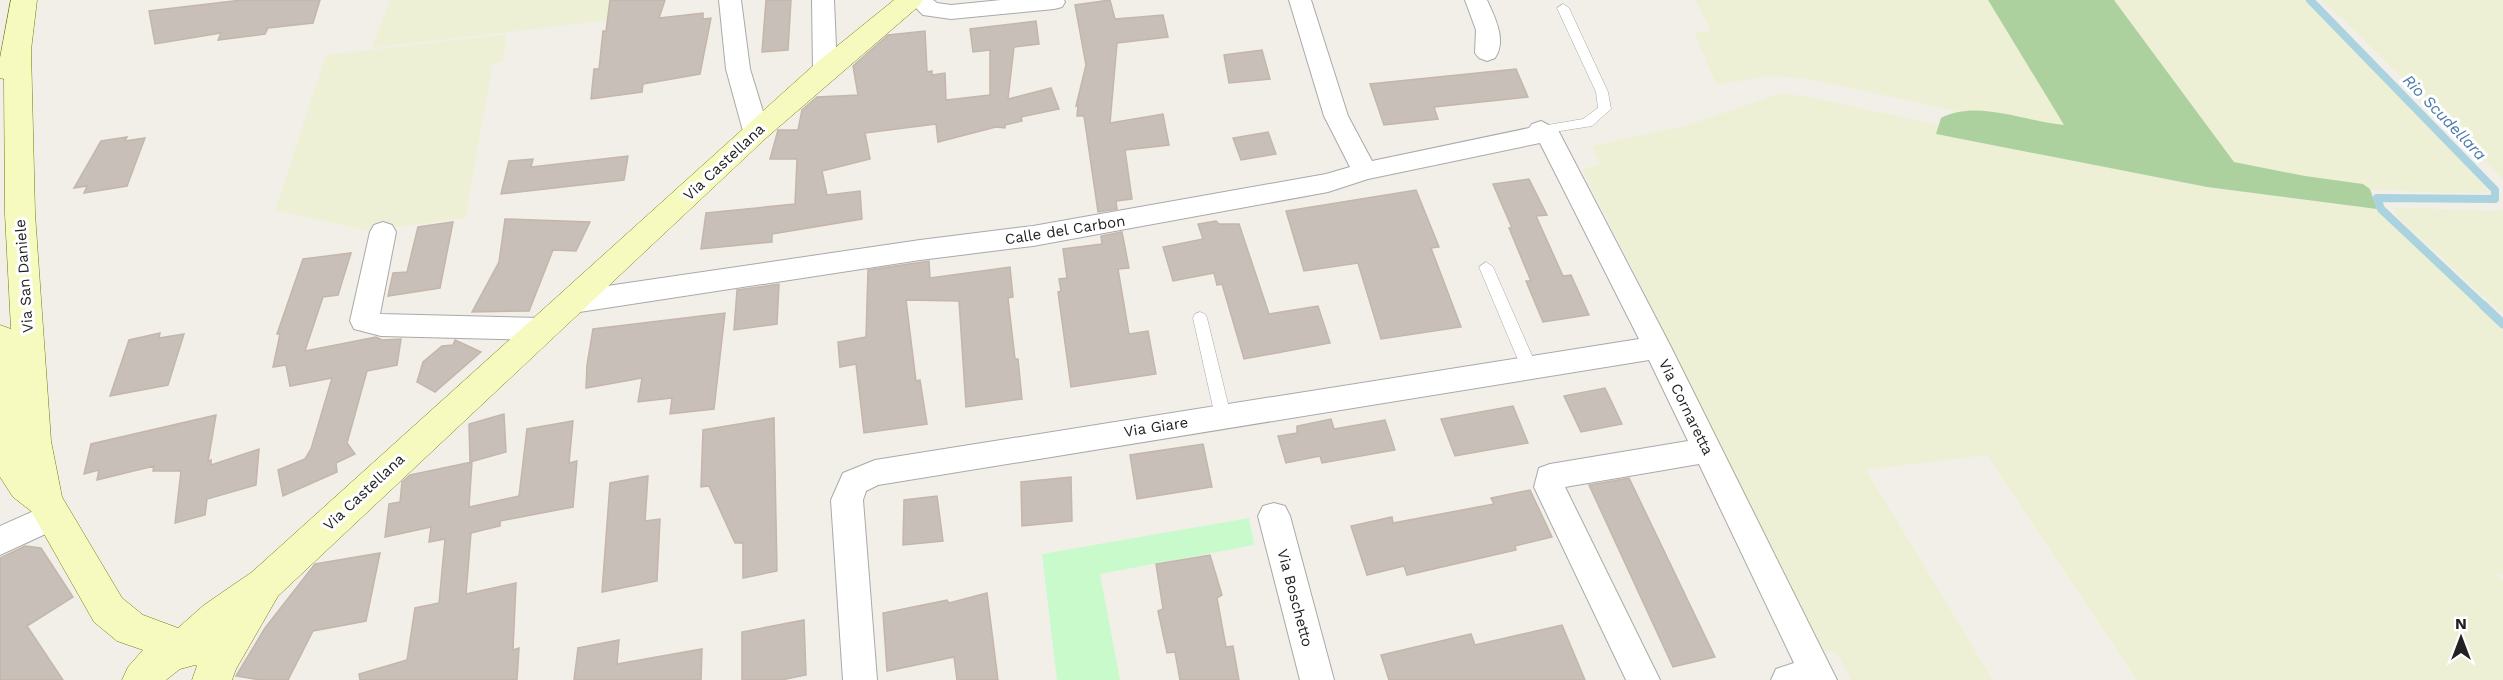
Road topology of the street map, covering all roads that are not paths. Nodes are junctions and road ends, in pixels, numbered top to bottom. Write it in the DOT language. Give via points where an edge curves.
graph roads {
  1 [pos="24,0"];
  2 [pos="730,0"];
  3 [pos="824,0"];
  4 [pos="910,0"];
  5 [pos="919,0"];
  6 [pos="1300,0"];
  7 [pos="1476,0"];
  8 [pos="1054,2"];
  9 [pos="1563,8"];
  10 [pos="17,50"];
  11 [pos="1487,53"];
  12 [pos="825,70"];
  13 [pos="0,131"];
  14 [pos="756,131"];
  15 [pos="1545,133"];
  16 [pos="18,160"];
  17 [pos="1365,171"];
  18 [pos="0,216"];
  19 [pos="383,232"];
  20 [pos="1486,267"];
  21 [pos="24,274"];
  22 [pos="573,302"];
  23 [pos="1200,318"];
  24 [pos="543,329"];
  25 [pos="0,338"];
  26 [pos="1657,347"];
  27 [pos="1529,367"];
  28 [pos="1223,416"];
  29 [pos="1706,450"];
  30 [pos="49,507"];
  31 [pos="1274,516"];
  32 [pos="0,540"];
  33 [pos="131,630"];
  34 [pos="198,660"];
  35 [pos="1808,678"];
  36 [pos="142,680"];
  37 [pos="860,680"];
  38 [pos="1317,680"];
  39 [pos="1643,680"];
  1 -- 10 [label="street, Via San Daniele"];
  2 -- 14 [label="street" via="738,69"];
  3 -- 12 [label="street"];
  4 -- 12 [label="street, Via Castellana"];
  5 -- 8 [label="street" via="931,10 951,12"];
  6 -- 17 [label="street" via="1336,116"];
  7 -- 11 [label="street" via="1488,30"];
  9 -- 15 [label="lane" via="1602,92 1605,109 1587,123"];
  10 -- 13 [label="street, Via San Daniele" via="8,73"];
  10 -- 16 [label="street, Via San Daniele"];
  12 -- 14 [label="street, Via Castellana"];
  14 -- 22 [label="street, Via Castellana"];
  15 -- 17 [label="street, Calle del Carbon"];
  15 -- 26 [label="street, Via Cornaretta"];
  16 -- 18 [label="street" via="6,176 8,192"];
  16 -- 21 [label="street, Via San Daniele"];
  17 -- 22 [label="street, Calle del Carbon" via="1319,185 1120,222"];
  18 -- 21 [label="street" via="6,221 10,275"];
  19 -- 24 [label="street" via="364,321 381,325"];
  20 -- 27 [label="lane"];
  21 -- 30 [label="street, Via San Daniele" via="34,441"];
  22 -- 24 [label="street, Via Castellana"];
  23 -- 28 [label="lane"];
  24 -- 34 [label="street, Via Castellana" via="265,584 256,604"];
  25 -- 30 [label="street, Via San Daniele" via="10,458 17,476"];
  26 -- 27 [label="street, Via Giare"];
  26 -- 29 [label="street, Via Cornaretta"];
  27 -- 28 [label="street, Via Giare"];
  28 -- 37 [label="street, Via Giare" via="875,473 854,482 847,500"];
  29 -- 35 [label="street, Via Cornaretta"];
  29 -- 39 [label="street" via="1550,477 1549,487"];
  30 -- 32 [label="street"];
  30 -- 33 [label="street, Via San Daniele" via="108,610"];
  31 -- 38 [label="street, Via Boschetto"];
  33 -- 34 [label="street, Via San Daniele" via="159,638"];
  33 -- 36 [label="street"];
  34 -- 36 [label="street" via="156,663"];
}
